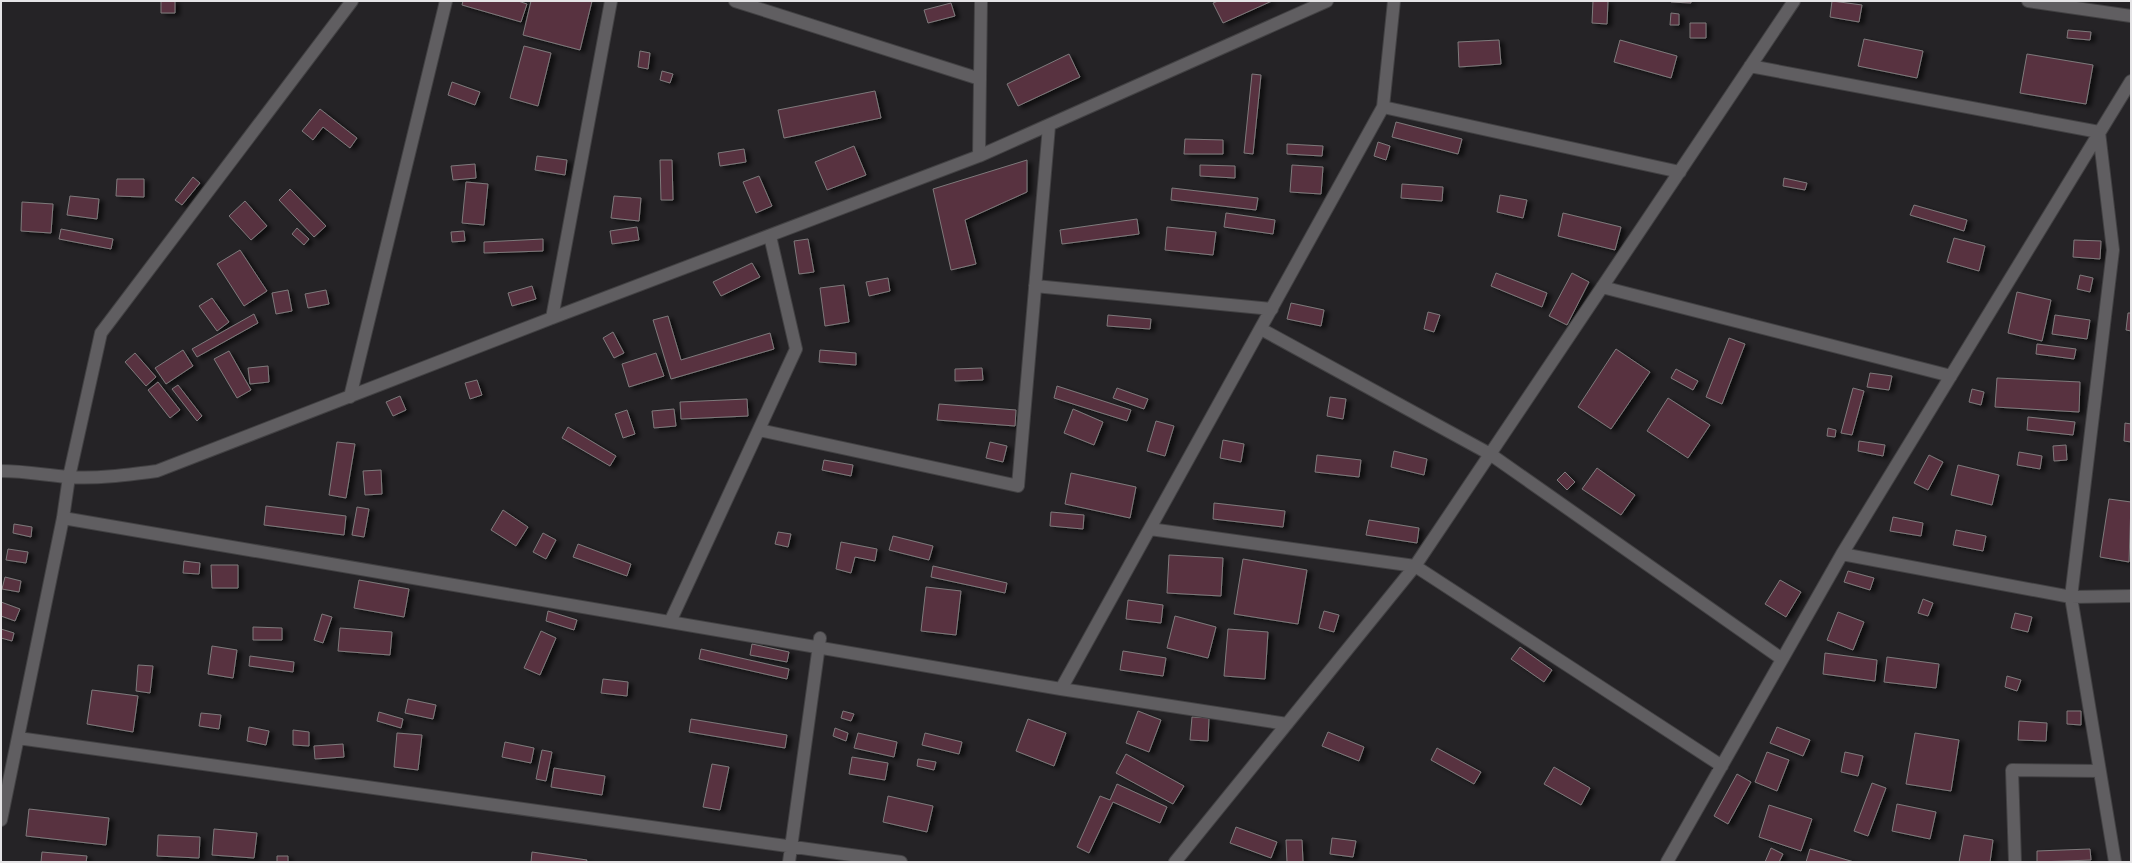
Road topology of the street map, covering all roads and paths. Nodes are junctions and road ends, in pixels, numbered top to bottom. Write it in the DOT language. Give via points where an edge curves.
graph roads {
  1 [pos="352,1"];
  2 [pos="446,1"];
  3 [pos="611,1"];
  4 [pos="735,1"];
  5 [pos="981,1"];
  6 [pos="1327,1"];
  7 [pos="1394,1"];
  8 [pos="1794,1"];
  9 [pos="2028,1"];
  10 [pos="2131,16"];
  11 [pos="1750,66"];
  12 [pos="980,79"];
  13 [pos="2131,81"];
  14 [pos="1383,107"];
  15 [pos="1049,126"];
  16 [pos="2099,132"];
  17 [pos="978,156"];
  18 [pos="1680,172"];
  19 [pos="770,236"];
  20 [pos="1035,286"];
  21 [pos="1602,287"];
  22 [pos="1272,309"];
  23 [pos="552,318"];
  24 [pos="1260,329"];
  25 [pos="1950,376"];
  26 [pos="350,397"];
  27 [pos="759,430"];
  28 [pos="1490,454"];
  29 [pos="1,471"];
  30 [pos="69,477"];
  31 [pos="63,518"];
  32 [pos="1150,529"];
  33 [pos="1842,554"];
  34 [pos="1415,566"];
  35 [pos="2131,596"];
  36 [pos="2071,597"];
  37 [pos="670,622"];
  38 [pos="820,643"];
  39 [pos="1782,659"];
  40 [pos="1061,689"];
  41 [pos="1287,724"];
  42 [pos="18,738"];
  43 [pos="1722,766"];
  44 [pos="2100,771"];
  45 [pos="1,820"];
  46 [pos="791,846"];
  47 [pos="789,862"];
  48 [pos="901,862"];
  49 [pos="1175,862"];
  50 [pos="1667,862"];
  51 [pos="2015,862"];
  52 [pos="2115,862"];
  1 -- 30 [label="street" via="101,333"];
  2 -- 26 [label="street"];
  3 -- 23 [label="street"];
  4 -- 12 [label="street"];
  5 -- 12 [label="street"];
  6 -- 15 [label="street"];
  7 -- 14 [label="street"];
  8 -- 11 [label="street"];
  9 -- 10 [label="street"];
  11 -- 16 [label="street"];
  11 -- 18 [label="street"];
  12 -- 17 [label="street"];
  13 -- 16 [label="street"];
  14 -- 18 [label="street"];
  14 -- 22 [label="street"];
  15 -- 17 [label="street"];
  15 -- 20 [label="street"];
  16 -- 25 [label="street"];
  16 -- 36 [label="street" via="2113,250"];
  17 -- 19 [label="street"];
  18 -- 21 [label="street"];
  19 -- 23 [label="street"];
  19 -- 27 [label="street" via="796,349"];
  20 -- 22 [label="street"];
  20 -- 27 [label="street" via="1018,486"];
  21 -- 25 [label="street"];
  21 -- 28 [label="street"];
  22 -- 24 [label="street"];
  23 -- 26 [label="street"];
  24 -- 28 [label="street"];
  24 -- 32 [label="street"];
  25 -- 33 [label="street"];
  26 -- 30 [label="street" via="157,471 116,476"];
  27 -- 37 [label="street"];
  28 -- 34 [label="street"];
  28 -- 39 [label="street"];
  29 -- 30 [label="street" via="25,471"];
  30 -- 31 [label="street"];
  31 -- 37 [label="street"];
  31 -- 42 [label="street"];
  32 -- 34 [label="street"];
  32 -- 40 [label="street"];
  33 -- 36 [label="street"];
  33 -- 39 [label="street"];
  34 -- 41 [label="street"];
  34 -- 43 [label="street"];
  35 -- 36 [label="street"];
  36 -- 44 [label="street"];
  37 -- 38 [label="street"];
  38 -- 40 [label="street"];
  38 -- 46 [label="street"];
  39 -- 43 [label="street"];
  40 -- 41 [label="street"];
  41 -- 49 [label="street"];
  42 -- 45 [label="street"];
  42 -- 46 [label="street"];
  43 -- 50 [label="street"];
  44 -- 51 [label="street" via="2012,770"];
  44 -- 52 [label="street"];
  46 -- 47 [label="street"];
  46 -- 48 [label="street"];
}
